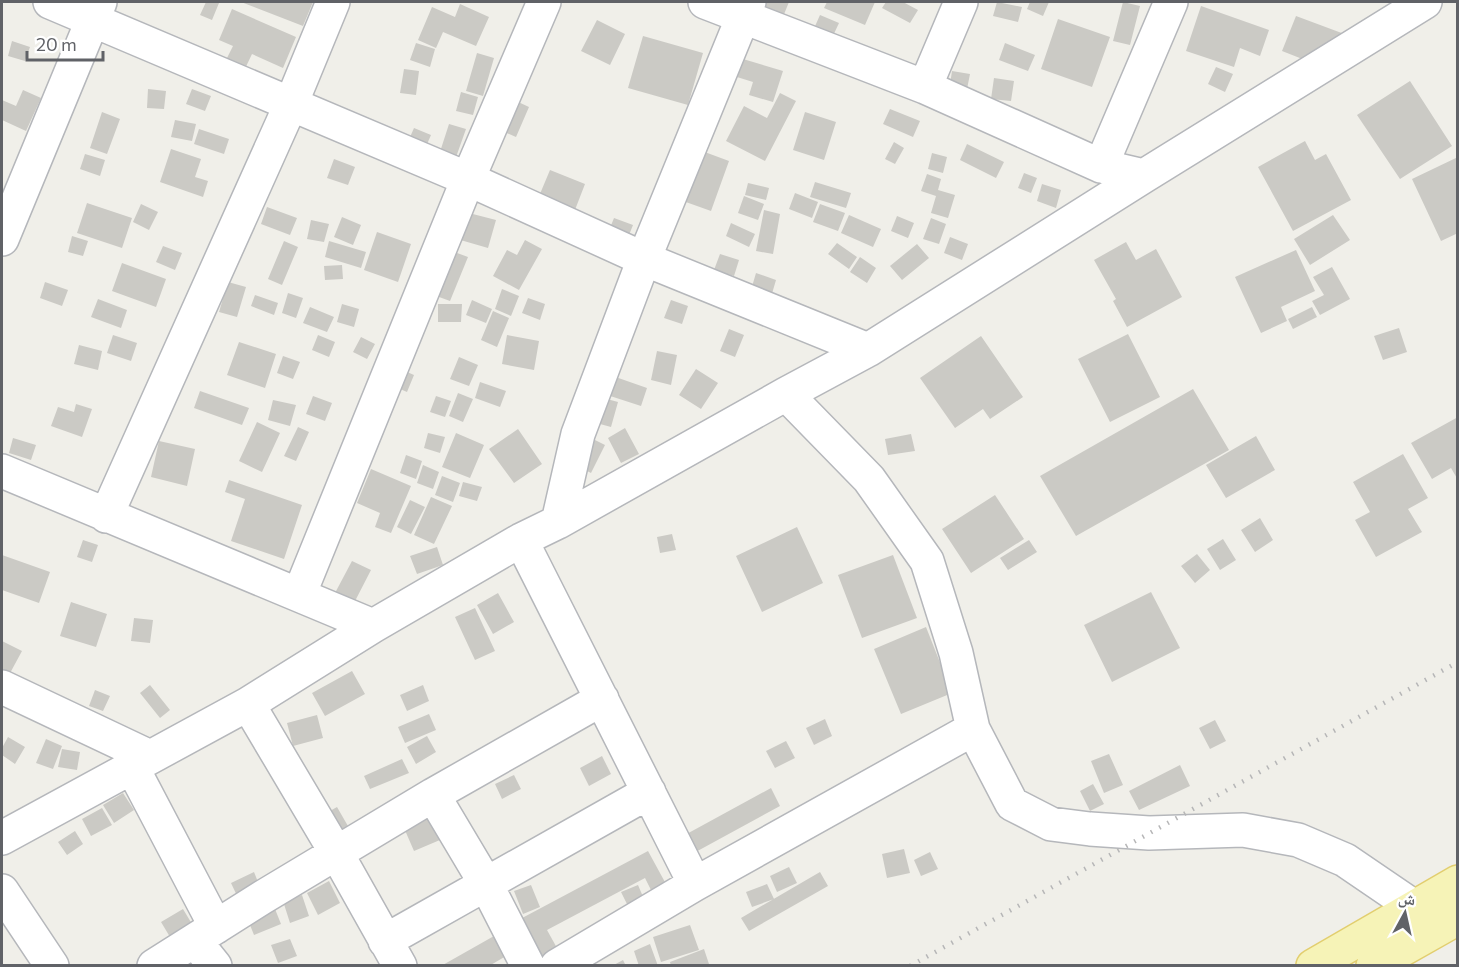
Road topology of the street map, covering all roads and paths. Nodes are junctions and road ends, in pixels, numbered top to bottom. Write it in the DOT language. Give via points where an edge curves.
graph roads {
  1 [pos="50,2"];
  2 [pos="333,2"];
  3 [pos="544,2"];
  4 [pos="705,2"];
  5 [pos="961,2"];
  6 [pos="1171,2"];
  7 [pos="1409,4"];
  8 [pos="745,9"];
  9 [pos="96,11"];
  10 [pos="925,87"];
  11 [pos="291,104"];
  12 [pos="1101,166"];
  13 [pos="1143,176"];
  14 [pos="468,179"];
  15 [pos="2,239"];
  16 [pos="644,259"];
  17 [pos="868,350"];
  18 [pos="786,394"];
  19 [pos="2,471"];
  20 [pos="106,516"];
  21 [pos="558,522"];
  22 [pos="522,540"];
  23 [pos="299,595"];
  24 [pos="373,626"];
  25 [pos="2,687"];
  26 [pos="602,699"];
  27 [pos="248,704"];
  28 [pos="974,729"];
  29 [pos="141,762"];
  30 [pos="649,792"];
  31 [pos="433,795"];
  32 [pos="2,838"];
  33 [pos="337,854"];
  34 [pos="1458,882"];
  35 [pos="486,884"];
  36 [pos="694,884"];
  37 [pos="2,891"];
  38 [pos="1414,907"];
  39 [pos="1449,923"];
  40 [pos="208,945"];
  41 [pos="393,953"];
  42 [pos="1329,962"];
  43 [pos="52,966"];
  44 [pos="154,966"];
  45 [pos="528,966"];
  46 [pos="557,966"];
  47 [pos="1373,966"];
  1 -- 9 [label="street"];
  2 -- 11 [label="street"];
  3 -- 14 [label="street"];
  4 -- 8 [label="street"];
  5 -- 10 [label="street"];
  6 -- 12 [label="street"];
  7 -- 13 [label="street"];
  8 -- 10 [label="street"];
  8 -- 16 [label="street"];
  9 -- 11 [label="street"];
  9 -- 15 [label="street"];
  10 -- 12 [label="street"];
  11 -- 14 [label="street"];
  11 -- 20 [label="street"];
  12 -- 13 [label="street"];
  13 -- 17 [label="street"];
  14 -- 16 [label="street"];
  14 -- 23 [label="street"];
  16 -- 17 [label="street"];
  16 -- 21 [label="street" via="578,434"];
  17 -- 18 [label="street"];
  18 -- 21 [label="street"];
  18 -- 28 [label="street" via="869,479 927,561"];
  19 -- 20 [label="street"];
  20 -- 23 [label="street"];
  21 -- 22 [label="street"];
  22 -- 24 [label="street"];
  22 -- 26 [label="street"];
  23 -- 24 [label="street"];
  24 -- 27 [label="street"];
  25 -- 29 [label="street"];
  26 -- 30 [label="street"];
  26 -- 31 [label="street"];
  27 -- 29 [label="street"];
  27 -- 33 [label="street"];
  28 -- 36 [label="street"];
  28 -- 38 [label="street" via="1012,804 1051,824 1149,833 1243,830 1298,840 1345,860"];
  29 -- 32 [label="street"];
  29 -- 40 [label="street"];
  30 -- 35 [label="street"];
  30 -- 36 [label="street"];
  31 -- 33 [label="street"];
  31 -- 35 [label="street"];
  33 -- 40 [label="street" via="263,897"];
  33 -- 41 [label="street"];
  34 -- 38 [label="main road"];
  35 -- 41 [label="street"];
  35 -- 45 [label="street"];
  36 -- 46 [label="street"];
  37 -- 43 [label="street"];
  38 -- 39 [label="street"];
  38 -- 42 [label="main road"];
  39 -- 47 [label="main road"];
  40 -- 44 [label="street"];
}
